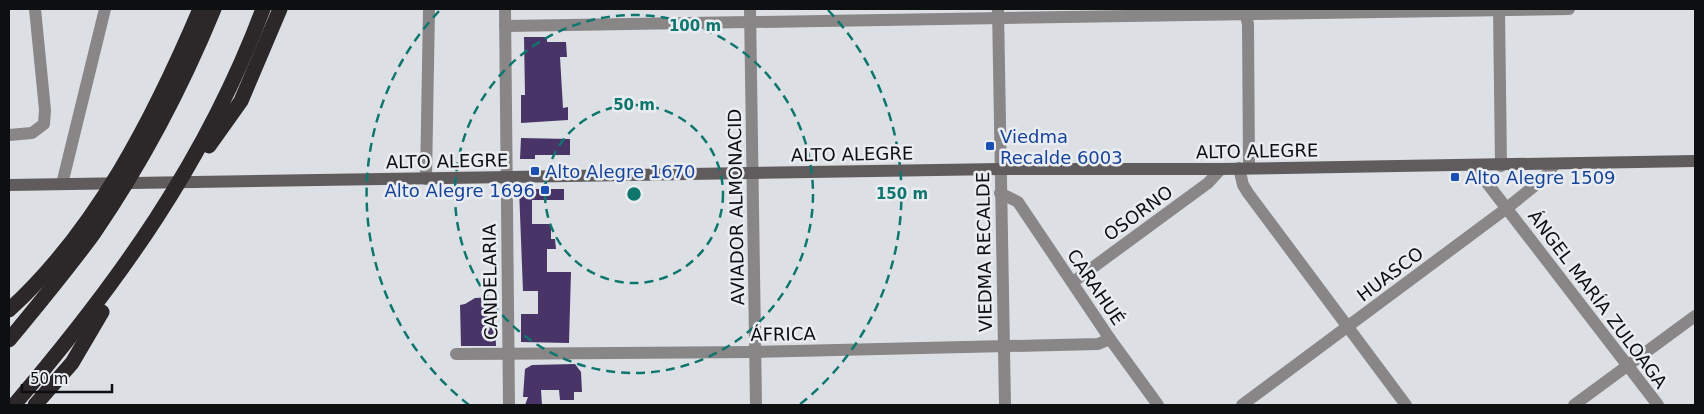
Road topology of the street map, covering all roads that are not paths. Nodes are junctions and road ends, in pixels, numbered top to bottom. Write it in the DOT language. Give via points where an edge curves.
graph roads {
  1 [pos="35,9"];
  2 [pos="105,9"];
  3 [pos="200,9"];
  4 [pos="214,9"];
  5 [pos="263,9"];
  6 [pos="280,9"];
  7 [pos="429,9"];
  8 [pos="505,9"];
  9 [pos="750,9"];
  10 [pos="1499,9"];
  11 [pos="1569,9"];
  12 [pos="1245,11"];
  13 [pos="998,13"];
  14 [pos="750,22"];
  15 [pos="505,26"];
  16 [pos="9,136"];
  17 [pos="1695,161"];
  18 [pos="1554,165"];
  19 [pos="1474,166"];
  20 [pos="1501,166"];
  21 [pos="1244,168"];
  22 [pos="1000,169"];
  23 [pos="1221,169"];
  24 [pos="753,174"];
  25 [pos="506,177"];
  26 [pos="426,179"];
  27 [pos="62,184"];
  28 [pos="9,185"];
  29 [pos="1000,193"];
  30 [pos="165,208"];
  31 [pos="1507,208"];
  32 [pos="142,244"];
  33 [pos="1073,282"];
  34 [pos="9,310"];
  35 [pos="1695,316"];
  36 [pos="1348,328"];
  37 [pos="1110,339"];
  38 [pos="9,340"];
  39 [pos="1003,347"];
  40 [pos="755,352"];
  41 [pos="456,354"];
  42 [pos="509,355"];
  43 [pos="1627,365"];
  44 [pos="14,405"];
  45 [pos="35,405"];
  46 [pos="509,405"];
  47 [pos="756,405"];
  48 [pos="1005,405"];
  49 [pos="1158,405"];
  50 [pos="1242,405"];
  51 [pos="1406,405"];
  52 [pos="1574,405"];
  53 [pos="1658,405"];
  1 -- 16 [label="street" via="44,124 32,133"];
  2 -- 27 [label="street"];
  3 -- 34 [label="highway" via="152,113 107,189 42,279"];
  4 -- 38 [label="highway" via="164,117 116,199"];
  5 -- 30 [label="highway" via="204,139"];
  6 -- 30 [label="highway" via="242,101"];
  7 -- 26 [label="street"];
  8 -- 15 [label="street, CANDELARIA"];
  9 -- 14 [label="street, AVIADOR ALMONACID"];
  10 -- 11 [label="street"];
  10 -- 12 [label="street"];
  10 -- 20 [label="street"];
  12 -- 13 [label="street"];
  12 -- 21 [label="street" via="1248,24"];
  13 -- 14 [label="street"];
  13 -- 22 [label="street, VIEDMA RECALDE"];
  14 -- 15 [label="street"];
  14 -- 24 [label="street, AVIADOR ALMONACID"];
  15 -- 25 [label="street, CANDELARIA"];
  17 -- 18 [label="main road, ALTO ALEGRE"];
  18 -- 20 [label="main road, ALTO ALEGRE"];
  18 -- 31 [label="street, HUASCO" via="1543,179"];
  19 -- 20 [label="main road, ALTO ALEGRE"];
  19 -- 21 [label="main road, ALTO ALEGRE"];
  19 -- 31 [label="street, ÁNGEL MARÍA ZULOAGA"];
  21 -- 23 [label="main road, ALTO ALEGRE"];
  21 -- 36 [label="street" via="1243,185 1248,193"];
  22 -- 23 [label="main road, ALTO ALEGRE"];
  22 -- 24 [label="main road, ALTO ALEGRE"];
  22 -- 29 [label="street, VIEDMA RECALDE"];
  23 -- 33 [label="street, OSORNO" via="1208,183"];
  24 -- 25 [label="main road, ALTO ALEGRE"];
  24 -- 40 [label="street, AVIADOR ALMONACID"];
  25 -- 26 [label="main road, ALTO ALEGRE"];
  25 -- 42 [label="street, CANDELARIA"];
  26 -- 27 [label="main road, ALTO ALEGRE"];
  27 -- 28 [label="main road, ALTO ALEGRE"];
  29 -- 33 [label="street, CARAHUÉ" via="1018,202"];
  29 -- 39 [label="street, VIEDMA RECALDE"];
  30 -- 32 [label="highway"];
  31 -- 36 [label="street, HUASCO"];
  31 -- 43 [label="street, ÁNGEL MARÍA ZULOAGA"];
  32 -- 44 [label="highway"];
  32 -- 45 [label="highway" via="72,363"];
  33 -- 37 [label="street, CARAHUÉ"];
  35 -- 43 [label="street"];
  36 -- 50 [label="street, HUASCO"];
  36 -- 51 [label="street"];
  37 -- 39 [label="street, ÁFRICA" via="1098,344"];
  37 -- 49 [label="street, CARAHUÉ"];
  39 -- 40 [label="street, ÁFRICA"];
  39 -- 48 [label="street, VIEDMA RECALDE"];
  40 -- 42 [label="street, ÁFRICA"];
  40 -- 47 [label="street, AVIADOR ALMONACID"];
  41 -- 42 [label="street, ÁFRICA"];
  42 -- 46 [label="street, CANDELARIA"];
  43 -- 52 [label="street"];
  43 -- 53 [label="street, ÁNGEL MARÍA ZULOAGA"];
}
